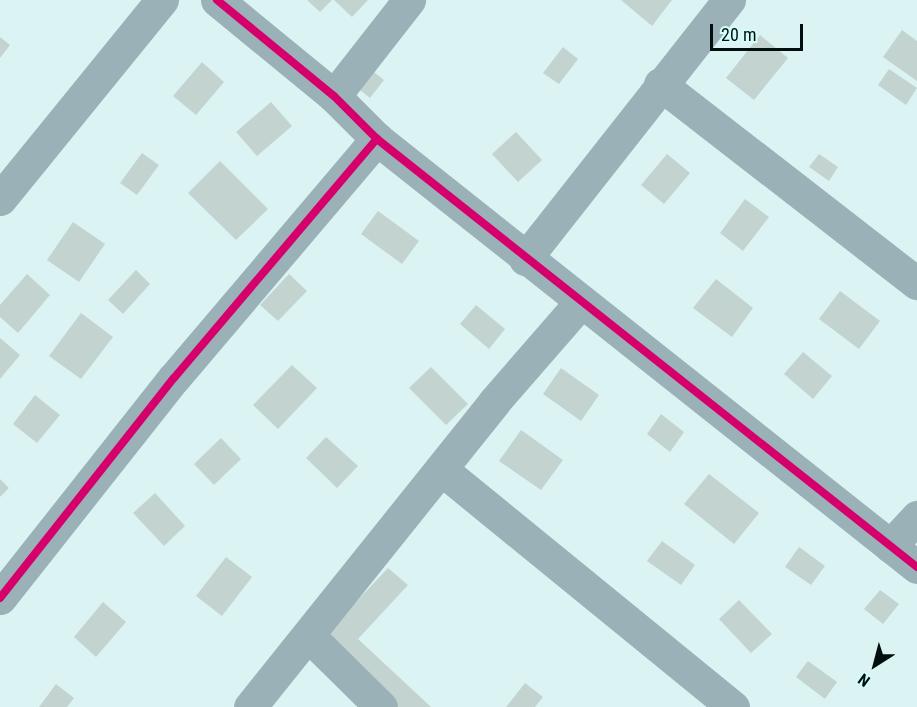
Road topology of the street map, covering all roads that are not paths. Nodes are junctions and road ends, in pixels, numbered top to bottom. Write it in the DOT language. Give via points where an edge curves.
graph roads {
  1 [pos="162,0"];
  2 [pos="217,0"];
  3 [pos="409,0"];
  4 [pos="729,0"];
  5 [pos="660,84"];
  6 [pos="334,96"];
  7 [pos="376,139"];
  8 [pos="0,198"];
  9 [pos="525,259"];
  10 [pos="917,283"];
  11 [pos="581,302"];
  12 [pos="441,469"];
  13 [pos="917,517"];
  14 [pos="890,546"];
  15 [pos="917,567"];
  16 [pos="0,598"];
  17 [pos="309,636"];
  18 [pos="250,707"];
  19 [pos="381,707"];
  20 [pos="733,707"];
  1 -- 8 [label="street"];
  2 -- 6 [label="street"];
  3 -- 6 [label="street"];
  4 -- 5 [label="street"];
  5 -- 9 [label="street"];
  5 -- 10 [label="street"];
  6 -- 7 [label="street"];
  7 -- 9 [label="street"];
  7 -- 16 [label="street" via="174,378"];
  9 -- 11 [label="street"];
  11 -- 12 [label="street"];
  11 -- 14 [label="street"];
  12 -- 17 [label="street"];
  12 -- 20 [label="street"];
  13 -- 14 [label="street"];
  14 -- 15 [label="street"];
  17 -- 18 [label="street"];
  17 -- 19 [label="street"];
}
